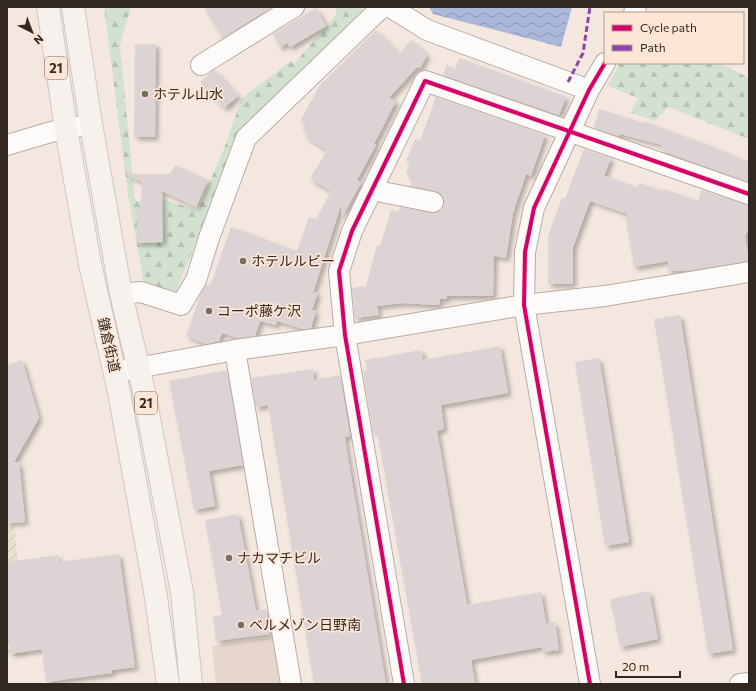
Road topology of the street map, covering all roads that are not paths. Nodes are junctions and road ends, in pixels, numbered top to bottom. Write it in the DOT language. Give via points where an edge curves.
graph roads {
  1 [pos="48,7"];
  2 [pos="73,7"];
  3 [pos="294,7"];
  4 [pos="382,7"];
  5 [pos="390,7"];
  6 [pos="604,64"];
  7 [pos="201,65"];
  8 [pos="589,90"];
  9 [pos="91,124"];
  10 [pos="66,129"];
  11 [pos="569,132"];
  12 [pos="7,145"];
  13 [pos="372,190"];
  14 [pos="749,194"];
  15 [pos="433,202"];
  16 [pos="749,272"];
  17 [pos="121,294"];
  18 [pos="524,305"];
  19 [pos="345,335"];
  20 [pos="236,350"];
  21 [pos="138,367"];
  22 [pos="115,372"];
  23 [pos="749,682"];
  24 [pos="168,684"];
  25 [pos="191,684"];
  26 [pos="291,684"];
  27 [pos="404,684"];
  28 [pos="590,684"];
  29 [pos="740,684"];
  1 -- 10 [label="main road, 鎌倉街道 / 21"];
  2 -- 9 [label="main road, 鎌倉街道 / 21"];
  3 -- 7 [label="street"];
  4 -- 17 [label="street" via="246,138 196,280 181,305 140,292"];
  5 -- 8 [label="street" via="427,30"];
  6 -- 8 [label="street"];
  8 -- 11 [label="street"];
  9 -- 10 [label="street"];
  9 -- 17 [label="main road, 鎌倉街道 / 21"];
  10 -- 12 [label="street"];
  10 -- 22 [label="main road, 鎌倉街道 / 21" via="90,264"];
  11 -- 13 [label="street" via="425,81"];
  11 -- 14 [label="street"];
  11 -- 18 [label="street" via="534,208 525,252"];
  13 -- 15 [label="street"];
  13 -- 19 [label="street" via="352,231 339,271"];
  16 -- 18 [label="street" via="605,296"];
  17 -- 21 [label="main road, 鎌倉街道 / 21"];
  18 -- 19 [label="street"];
  18 -- 28 [label="street"];
  19 -- 20 [label="street"];
  19 -- 27 [label="street"];
  20 -- 21 [label="street"];
  20 -- 26 [label="street"];
  21 -- 22 [label="street"];
  21 -- 25 [label="main road, 鎌倉街道 / 21" via="182,592"];
  22 -- 24 [label="main road, 鎌倉街道 / 21" via="156,597"];
  23 -- 29 [label="street"];
}
